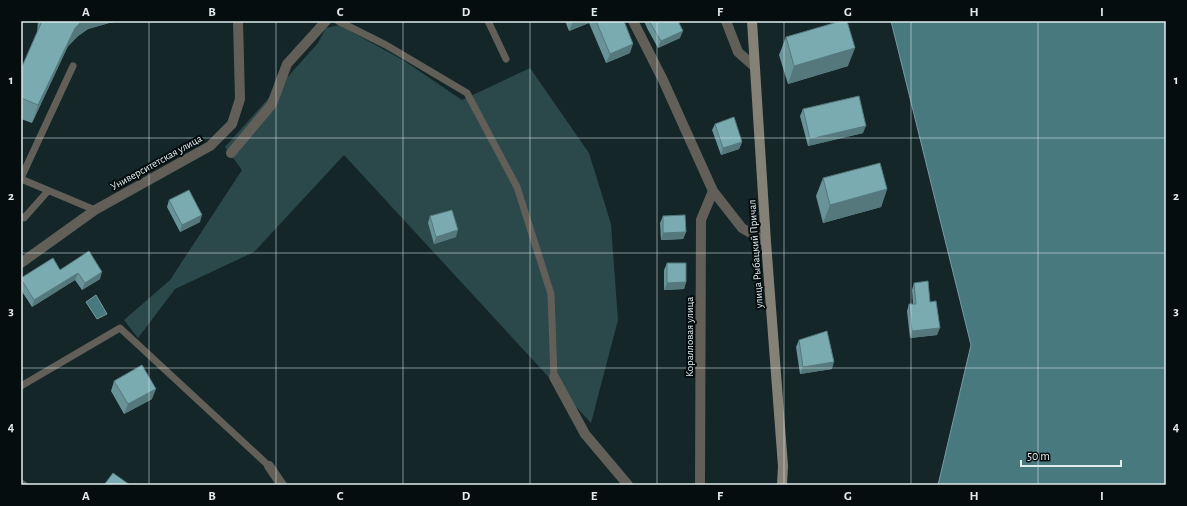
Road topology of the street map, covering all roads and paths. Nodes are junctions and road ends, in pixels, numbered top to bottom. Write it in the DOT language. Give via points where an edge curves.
graph roads {
  1 [pos="238,21"];
  2 [pos="326,21"];
  3 [pos="338,21"];
  4 [pos="488,21"];
  5 [pos="632,21"];
  6 [pos="726,21"];
  7 [pos="752,21"];
  8 [pos="506,59"];
  9 [pos="73,66"];
  10 [pos="755,67"];
  11 [pos="231,153"];
  12 [pos="21,179"];
  13 [pos="48,191"];
  14 [pos="713,191"];
  15 [pos="95,210"];
  16 [pos="21,217"];
  17 [pos="766,242"];
  18 [pos="21,263"];
  19 [pos="554,377"];
  20 [pos="21,386"];
  21 [pos="269,466"];
  22 [pos="21,483"];
  23 [pos="24,485"];
  24 [pos="282,485"];
  25 [pos="628,485"];
  26 [pos="700,485"];
  27 [pos="782,485"];
  1 -- 15 [label="street, Университетская улица" via="240,99 232,124 210,146"];
  2 -- 11 [label="street" via="286,64 272,104"];
  3 -- 19 [label="lane" via="386,45 467,93 517,187 551,294"];
  4 -- 8 [label="lane"];
  5 -- 14 [label="street" via="664,80"];
  6 -- 10 [label="street" via="738,52"];
  7 -- 10 [label="main road, улица Рыбацкий Причал"];
  9 -- 12 [label="lane"];
  10 -- 17 [label="main road, улица Рыбацкий Причал"];
  12 -- 13 [label="lane"];
  13 -- 15 [label="lane"];
  13 -- 16 [label="lane" via="24,218"];
  14 -- 17 [label="street" via="742,228"];
  14 -- 26 [label="street, Коралловая улица" via="701,220"];
  15 -- 18 [label="street, Университетская улица"];
  17 -- 27 [label="main road, улица Рыбацкий Причал"];
  19 -- 25 [label="street" via="585,434"];
  20 -- 21 [label="lane" via="120,328"];
  21 -- 24 [label="street"];
  22 -- 23 [label="lane"];
}
